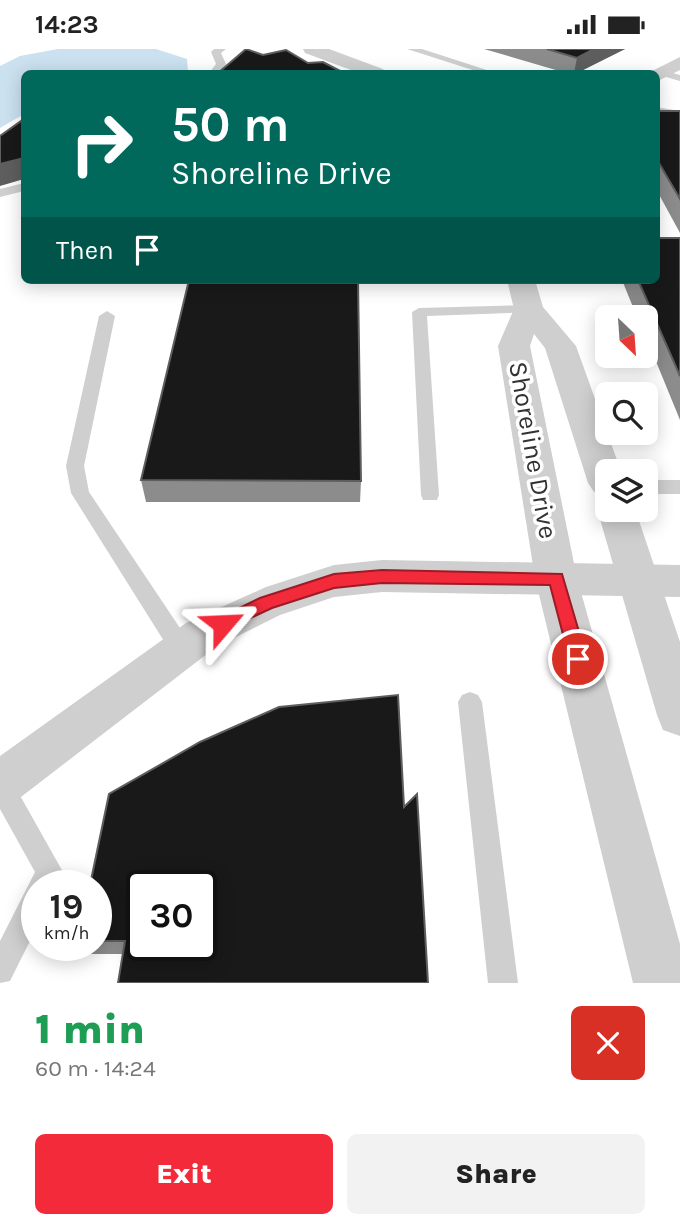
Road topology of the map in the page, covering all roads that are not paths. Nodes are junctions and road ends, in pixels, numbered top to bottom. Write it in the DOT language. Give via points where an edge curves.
graph roads {
  1 [pos="221,49"];
  2 [pos="312,49"];
  3 [pos="412,49"];
  4 [pos="680,63"];
  5 [pos="216,70"];
  6 [pos="368,70"];
  7 [pos="481,70"];
  8 [pos="666,76"];
  9 [pos="660,111"];
  10 [pos="680,114"];
  11 [pos="21,188"];
  12 [pos="0,193"];
  13 [pos="525,295"];
  14 [pos="107,316"];
  15 [pos="598,459"];
  16 [pos="658,487"];
  17 [pos="680,487"];
  18 [pos="430,495"];
  19 [pos="624,522"];
  20 [pos="556,578"];
  21 [pos="660,580"];
  22 [pos="182,650"];
  23 [pos="470,702"];
  24 [pos="678,704"];
  25 [pos="0,785"];
  26 [pos="49,870"];
  27 [pos="21,929"];
  28 [pos="0,971"];
  29 [pos="503,983"];
  30 [pos="662,983"];
  1 -- 5 [label="lane" via="216,52 221,64"];
  2 -- 6 [label="street"];
  3 -- 7 [label="lane"];
  4 -- 8 [label="street"];
  9 -- 10 [label="lane"];
  11 -- 12 [label="lane"];
  13 -- 15 [label="street, Shoreline Drive" via="560,346"];
  13 -- 18 [label="lane" via="419,312"];
  13 -- 20 [label="street, Shoreline Drive" via="513,346"];
  14 -- 22 [label="lane" via="75,466 80,493"];
  16 -- 17 [label="lane"];
  19 -- 21 [label="street"];
  20 -- 21 [label="street"];
  20 -- 22 [label="street" via="382,576 334,581 266,603 201,635"];
  20 -- 30 [label="street, Shoreline Drive"];
  21 -- 24 [label="street"];
  22 -- 25 [label="street"];
  23 -- 29 [label="lane"];
  25 -- 26 [label="lane"];
  27 -- 28 [label="lane"];
}
